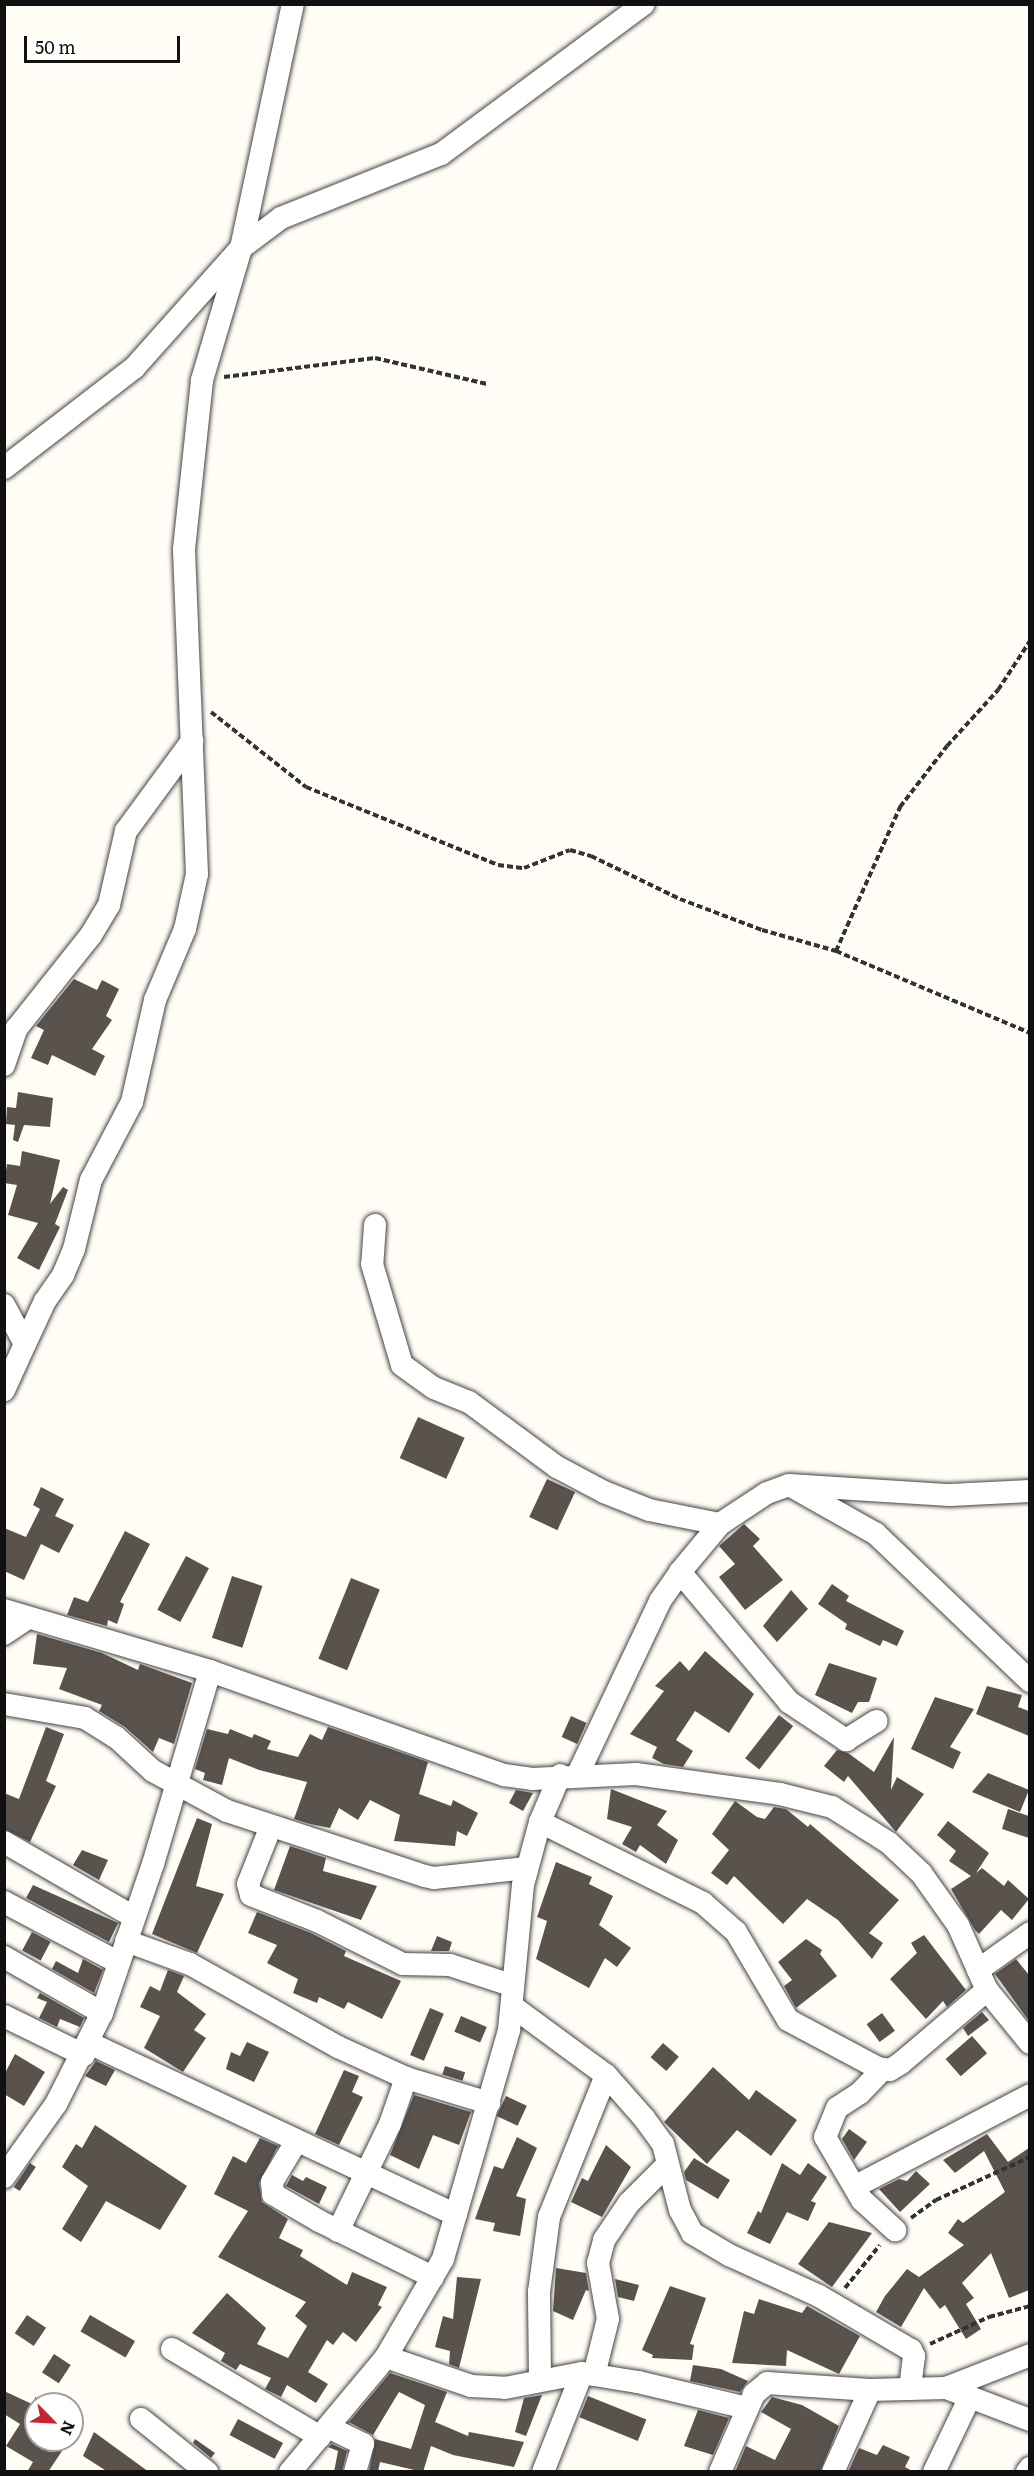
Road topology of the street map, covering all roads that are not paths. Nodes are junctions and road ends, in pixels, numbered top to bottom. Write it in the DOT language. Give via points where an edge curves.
graph roads {
  1 [pos="293,4"];
  2 [pos="644,4"];
  3 [pos="241,249"];
  4 [pos="4,468"];
  5 [pos="192,741"];
  6 [pos="4,1065"];
  7 [pos="375,1225"];
  8 [pos="5,1309"];
  9 [pos="25,1344"];
  10 [pos="4,1390"];
  11 [pos="789,1485"];
  12 [pos="1029,1491"];
  13 [pos="720,1524"];
  14 [pos="680,1572"];
  15 [pos="4,1610"];
  16 [pos="26,1618"];
  17 [pos="4,1634"];
  18 [pos="210,1671"];
  19 [pos="1029,1681"];
  20 [pos="4,1704"];
  21 [pos="877,1721"];
  22 [pos="569,1775"];
  23 [pos="175,1785"];
  24 [pos="540,1822"];
  25 [pos="271,1826"];
  26 [pos="4,1842"];
  27 [pos="526,1868"];
  28 [pos="4,1902"];
  29 [pos="134,1917"];
  30 [pos="1029,1933"];
  31 [pos="126,1941"];
  32 [pos="4,1957"];
  33 [pos="119,1963"];
  34 [pos="982,1980"];
  35 [pos="512,1995"];
  36 [pos="102,2013"];
  37 [pos="4,2016"];
  38 [pos="1029,2043"];
  39 [pos="86,2049"];
  40 [pos="882,2070"];
  41 [pos="606,2075"];
  42 [pos="406,2078"];
  43 [pos="1029,2095"];
  44 [pos="489,2103"];
  45 [pos="296,2142"];
  46 [pos="667,2164"];
  47 [pos="364,2175"];
  48 [pos="4,2177"];
  49 [pos="856,2186"];
  50 [pos="456,2215"];
  51 [pos="895,2230"];
  52 [pos="338,2231"];
  53 [pos="433,2277"];
  54 [pos="172,2349"];
  55 [pos="1029,2355"];
  56 [pos="386,2357"];
  57 [pos="588,2374"];
  58 [pos="540,2378"];
  59 [pos="910,2387"];
  60 [pos="946,2388"];
  61 [pos="870,2390"];
  62 [pos="970,2397"];
  63 [pos="747,2408"];
  64 [pos="141,2418"];
  65 [pos="1029,2420"];
  66 [pos="324,2432"];
  67 [pos="1029,2468"];
  68 [pos="207,2472"];
  69 [pos="290,2472"];
  70 [pos="355,2472"];
  71 [pos="543,2472"];
  72 [pos="720,2472"];
  73 [pos="833,2472"];
  74 [pos="934,2472"];
  75 [pos="1027,2472"];
  1 -- 3 [label="street"];
  2 -- 3 [label="street" via="441,154 281,218"];
  3 -- 4 [label="street" via="134,368"];
  3 -- 5 [label="street" via="202,380 184,549"];
  5 -- 6 [label="street" via="126,831 109,905 91,935 17,1028"];
  5 -- 9 [label="street" via="197,874 185,929 155,1000 132,1102 91,1180 74,1249 63,1275 45,1301"];
  7 -- 13 [label="street" via="372,1264 402,1365 434,1389 469,1402 557,1467 604,1492 649,1510"];
  8 -- 9 [label="street"];
  9 -- 10 [label="street"];
  11 -- 12 [label="street" via="950,1496"];
  11 -- 13 [label="street" via="767,1493"];
  11 -- 19 [label="street" via="876,1534"];
  13 -- 14 [label="street"];
  14 -- 21 [label="street" via="789,1702 846,1740"];
  14 -- 22 [label="street" via="660,1601"];
  15 -- 16 [label="street"];
  16 -- 17 [label="street"];
  16 -- 18 [label="street"];
  18 -- 22 [label="street" via="504,1775 532,1779"];
  18 -- 23 [label="street"];
  20 -- 23 [label="street" via="85,1718"];
  22 -- 24 [label="street"];
  22 -- 34 [label="street" via="636,1773 780,1794 832,1807 889,1843 921,1873 958,1925"];
  23 -- 25 [label="street" via="227,1811"];
  23 -- 29 [label="street"];
  24 -- 27 [label="street"];
  24 -- 40 [label="street" via="703,1903 736,1932 788,2020"];
  25 -- 27 [label="street" via="434,1878"];
  25 -- 35 [label="street" via="248,1884 251,1895 317,1921 403,1964 450,1965"];
  26 -- 29 [label="street"];
  27 -- 35 [label="street"];
  28 -- 33 [label="street"];
  29 -- 31 [label="street"];
  30 -- 34 [label="street"];
  31 -- 33 [label="street"];
  31 -- 42 [label="street" via="190,1964 338,2047"];
  32 -- 36 [label="street"];
  33 -- 36 [label="street"];
  34 -- 38 [label="street"];
  34 -- 40 [label="street" via="901,2063"];
  35 -- 41 [label="street"];
  35 -- 44 [label="street"];
  36 -- 39 [label="street"];
  37 -- 39 [label="street"];
  39 -- 45 [label="street"];
  39 -- 48 [label="street" via="56,2104"];
  40 -- 49 [label="street" via="860,2093 837,2108 826,2130 827,2144"];
  41 -- 46 [label="street" via="659,2137"];
  41 -- 58 [label="street" via="549,2217 537,2314"];
  42 -- 44 [label="street"];
  42 -- 47 [label="street" via="390,2124"];
  43 -- 49 [label="street"];
  44 -- 50 [label="street"];
  45 -- 47 [label="street"];
  45 -- 52 [label="street" via="272,2182 273,2194"];
  46 -- 57 [label="street" via="629,2203 604,2240 599,2276 608,2319"];
  46 -- 59 [label="street" via="680,2210 692,2233 729,2255 833,2304 914,2352"];
  47 -- 50 [label="street"];
  47 -- 52 [label="street"];
  49 -- 51 [label="street" via="862,2200"];
  50 -- 53 [label="street"];
  52 -- 53 [label="street"];
  53 -- 56 [label="street"];
  54 -- 66 [label="street"];
  55 -- 60 [label="street"];
  56 -- 58 [label="street" via="471,2386 505,2388"];
  56 -- 66 [label="street"];
  57 -- 58 [label="street"];
  57 -- 63 [label="street"];
  57 -- 71 [label="street"];
  59 -- 60 [label="street"];
  59 -- 61 [label="street"];
  60 -- 62 [label="street"];
  61 -- 63 [label="street" via="767,2384 754,2394"];
  61 -- 73 [label="street"];
  62 -- 65 [label="street"];
  62 -- 74 [label="street"];
  63 -- 72 [label="street"];
  64 -- 68 [label="street"];
  66 -- 69 [label="street"];
  66 -- 70 [label="street" via="363,2444"];
  67 -- 75 [label="street"];
}
